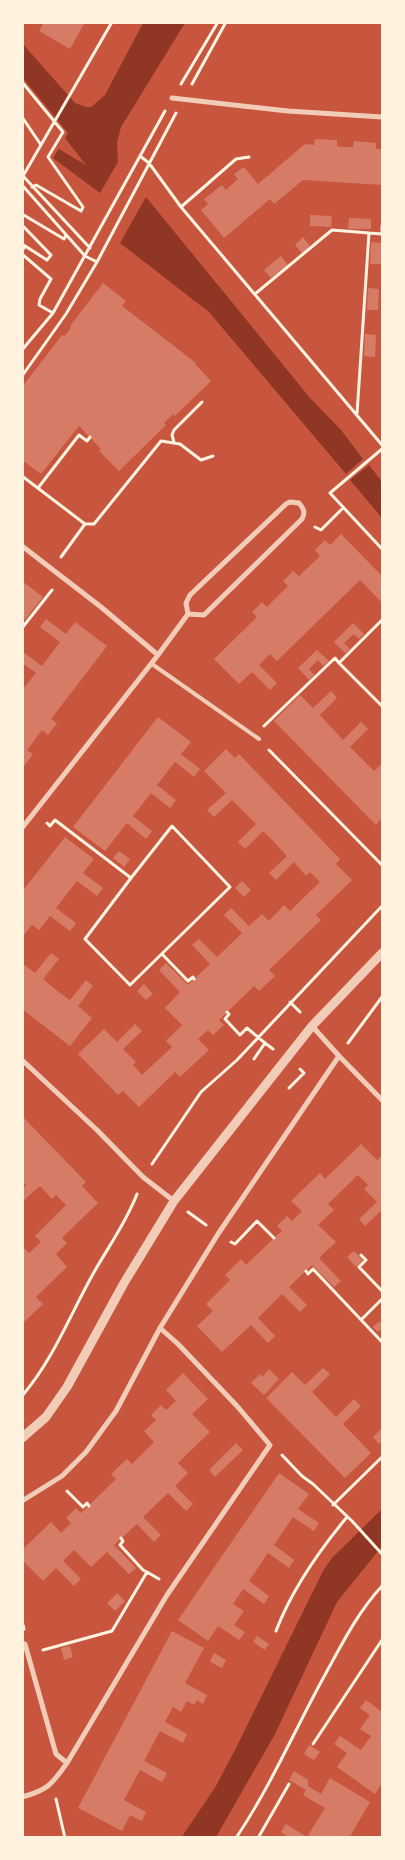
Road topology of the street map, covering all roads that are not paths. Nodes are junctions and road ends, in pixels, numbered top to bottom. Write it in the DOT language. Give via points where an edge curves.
graph roads {
  1 [pos="172,98"];
  2 [pos="382,116"];
  3 [pos="22,546"];
  4 [pos="188,614"];
  5 [pos="158,655"];
  6 [pos="152,664"];
  7 [pos="259,740"];
  8 [pos="22,828"];
  9 [pos="382,953"];
  10 [pos="312,1026"];
  11 [pos="339,1056"];
  12 [pos="22,1060"];
  13 [pos="382,1100"];
  14 [pos="174,1201"];
  15 [pos="160,1328"];
  16 [pos="22,1438"];
  17 [pos="22,1501"];
  18 [pos="22,1643"];
  19 [pos="67,1763"];
  20 [pos="22,1797"];
  1 -- 2 [label="street" via="288,111"];
  3 -- 5 [label="street"];
  4 -- 4 [label="street" via="204,615 302,519 304,510 298,503 286,504 190,595 186,603"];
  4 -- 5 [label="street"];
  5 -- 6 [label="street"];
  6 -- 7 [label="lane"];
  6 -- 8 [label="street"];
  9 -- 10 [label="street"];
  10 -- 11 [label="street"];
  10 -- 14 [label="street"];
  11 -- 13 [label="street"];
  11 -- 15 [label="street" via="218,1234"];
  12 -- 14 [label="street" via="143,1177"];
  14 -- 16 [label="street" via="66,1387 46,1417"];
  15 -- 17 [label="street" via="116,1411 86,1452 56,1480"];
  15 -- 19 [label="street" via="237,1406 270,1445 172,1588"];
  18 -- 19 [label="street" via="25,1644 56,1754"];
  19 -- 20 [label="street" via="52,1784"];
}
